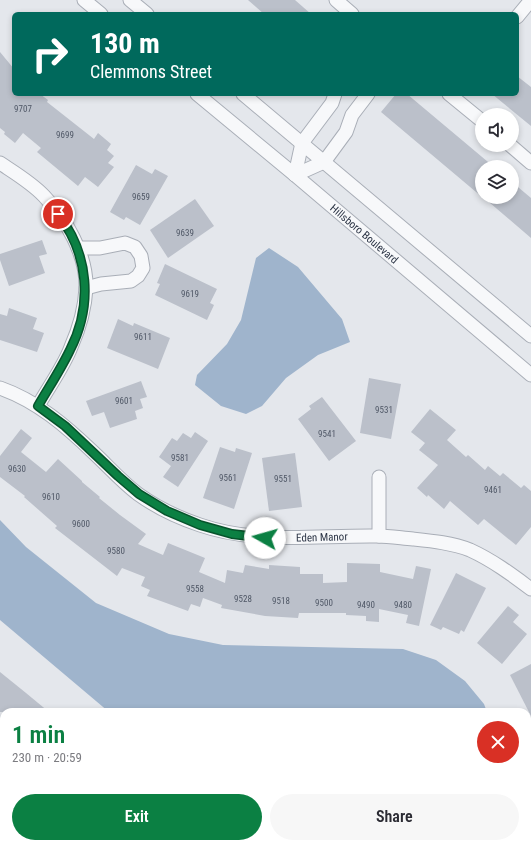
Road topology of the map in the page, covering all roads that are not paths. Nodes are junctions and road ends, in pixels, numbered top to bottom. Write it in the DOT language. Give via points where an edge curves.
graph roads {
  1 [pos="84,0"];
  2 [pos="130,0"];
  3 [pos="336,0"];
  4 [pos="531,0"];
  5 [pos="99,12"];
  6 [pos="145,12"];
  7 [pos="350,12"];
  8 [pos="519,15"];
  9 [pos="199,96"];
  10 [pos="245,96"];
  11 [pos="334,96"];
  12 [pos="366,96"];
  13 [pos="453,96"];
  14 [pos="475,115"];
  15 [pos="302,144"];
  16 [pos="519,152"];
  17 [pos="324,162"];
  18 [pos="531,162"];
  19 [pos="0,163"];
  20 [pos="295,175"];
  21 [pos="78,248"];
  22 [pos="86,288"];
  23 [pos="531,336"];
  24 [pos="531,375"];
  25 [pos="0,388"];
  26 [pos="38,406"];
  27 [pos="379,477"];
  28 [pos="379,536"];
  29 [pos="531,589"];
  1 -- 5 [label="street"];
  2 -- 6 [label="street"];
  3 -- 7 [label="street"];
  4 -- 8 [label="street"];
  9 -- 20 [label="street, Hillsboro Boulevard"];
  10 -- 15 [label="street"];
  11 -- 15 [label="street"];
  12 -- 17 [label="street" via="352,115 346,132"];
  13 -- 14 [label="street"];
  15 -- 17 [label="street"];
  15 -- 20 [label="street"];
  16 -- 18 [label="street"];
  17 -- 20 [label="street"];
  17 -- 23 [label="street"];
  19 -- 21 [label="street" via="43,195 65,223"];
  20 -- 24 [label="street, Hillsboro Boulevard"];
  21 -- 22 [label="street"];
  21 -- 22 [label="street" via="100,248 124,243 135,247 141,256 143,268 131,281"];
  22 -- 26 [label="street" via="81,320 71,349"];
  25 -- 26 [label="street, Eden Manor"];
  26 -- 28 [label="street, Eden Manor" via="65,426 139,494 167,511 200,525 232,534 265,538"];
  27 -- 28 [label="street"];
  28 -- 29 [label="street, Eden Manor" via="434,541 469,550 502,567"];
}
